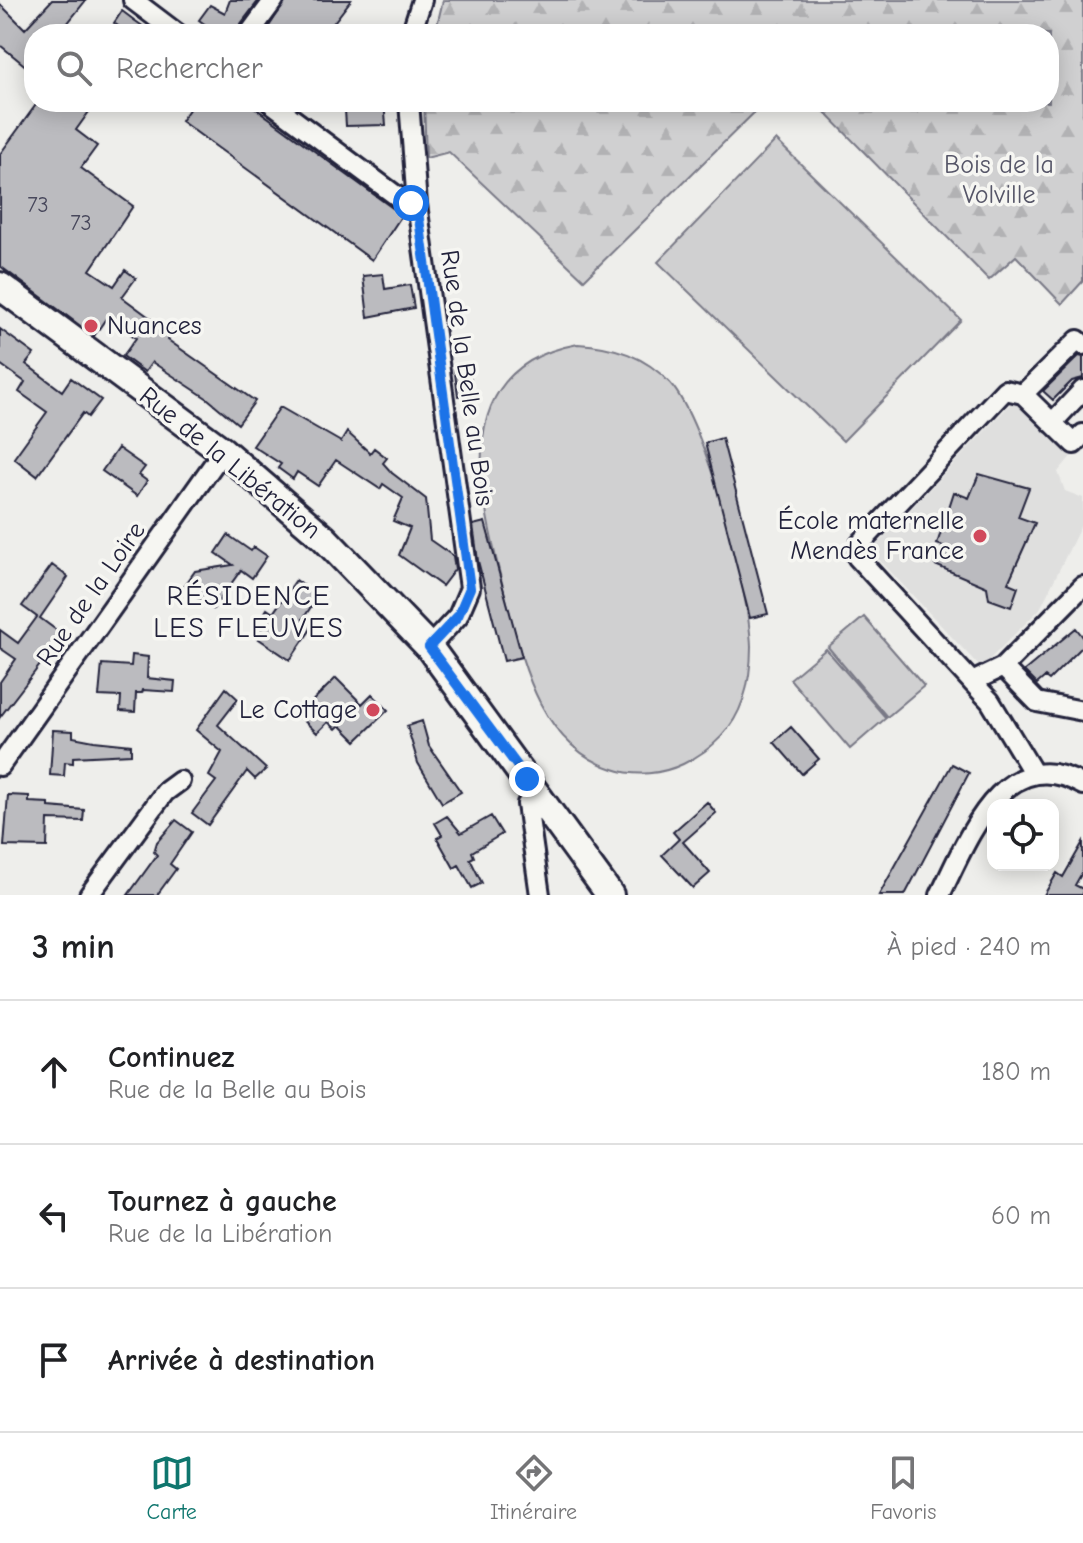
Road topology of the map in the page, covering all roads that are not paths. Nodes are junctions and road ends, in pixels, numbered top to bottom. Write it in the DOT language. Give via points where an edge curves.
graph roads {
  1 [pos="133,0"];
  2 [pos="274,0"];
  3 [pos="422,0"];
  4 [pos="165,24"];
  5 [pos="256,24"];
  6 [pos="414,24"];
  7 [pos="283,112"];
  8 [pos="410,112"];
  9 [pos="417,204"];
  10 [pos="0,286"];
  11 [pos="1083,345"];
  12 [pos="1083,390"];
  13 [pos="1014,392"];
  14 [pos="1052,423"];
  15 [pos="1083,434"];
  16 [pos="223,451"];
  17 [pos="1083,586"];
  18 [pos="429,647"];
  19 [pos="1003,667"];
  20 [pos="972,682"];
  21 [pos="1083,711"];
  22 [pos="0,766"];
  23 [pos="1034,774"];
  24 [pos="180,781"];
  25 [pos="1083,785"];
  26 [pos="537,794"];
  27 [pos="89,895"];
  28 [pos="540,895"];
  29 [pos="610,895"];
  30 [pos="940,895"];
  1 -- 4 [label="street"];
  2 -- 5 [label="street"];
  3 -- 6 [label="street"];
  7 -- 9 [label="street" via="398,197"];
  8 -- 9 [label="street, Rue de la Belle au Bois"];
  9 -- 18 [label="street, Rue de la Belle au Bois" via="470,588 458,616"];
  10 -- 16 [label="main road, Rue de la Libération"];
  11 -- 13 [label="street" via="1078,340"];
  12 -- 14 [label="street"];
  13 -- 14 [label="street"];
  13 -- 20 [label="street" via="860,544 857,557"];
  14 -- 15 [label="street" via="1074,444"];
  16 -- 18 [label="main road, Rue de la Libération" via="324,538"];
  16 -- 22 [label="street, Rue de la Loire"];
  17 -- 19 [label="street"];
  18 -- 26 [label="main road, Rue de la Libération"];
  19 -- 20 [label="street"];
  19 -- 21 [label="street" via="1037,702"];
  20 -- 23 [label="street" via="990,701"];
  23 -- 25 [label="street" via="1071,778"];
  23 -- 30 [label="street" via="1001,790 975,825"];
  24 -- 27 [label="street" via="165,792"];
  26 -- 28 [label="street" via="527,804"];
  26 -- 29 [label="main road, Rue de la Libération"];
}
